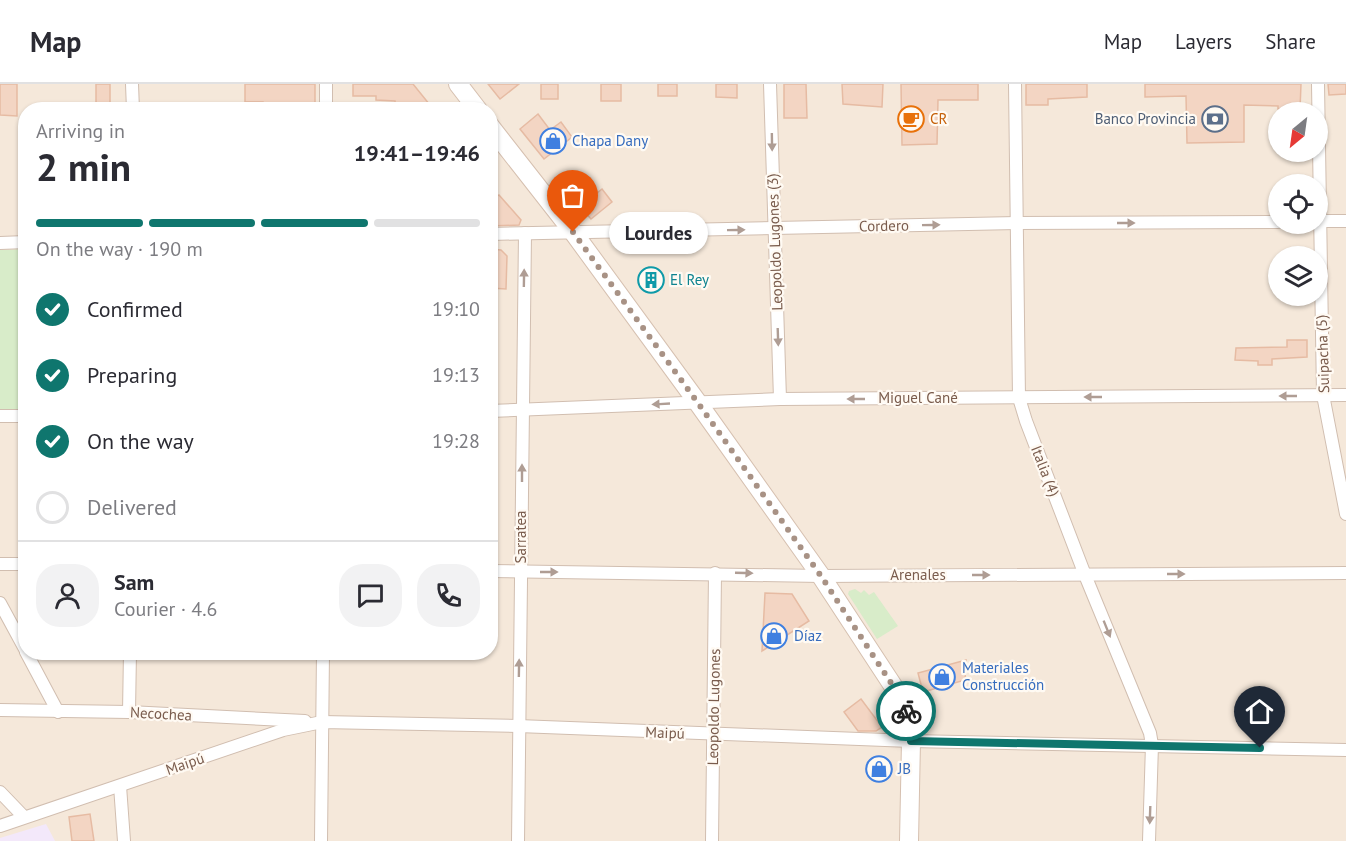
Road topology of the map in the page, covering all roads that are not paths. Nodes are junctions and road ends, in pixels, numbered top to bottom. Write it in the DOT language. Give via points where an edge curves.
graph roads {
  1 [pos="132,84"];
  2 [pos="326,84"];
  3 [pos="458,84"];
  4 [pos="770,84"];
  5 [pos="1015,84"];
  6 [pos="1318,84"];
  7 [pos="133,102"];
  8 [pos="326,102"];
  9 [pos="472,102"];
  10 [pos="498,136"];
  11 [pos="1319,174"];
  12 [pos="1328,221"];
  13 [pos="1346,221"];
  14 [pos="1268,222"];
  15 [pos="1017,224"];
  16 [pos="774,229"];
  17 [pos="573,232"];
  18 [pos="525,233"];
  19 [pos="498,234"];
  20 [pos="1319,234"];
  21 [pos="18,242"];
  22 [pos="0,243"];
  23 [pos="1323,395"];
  24 [pos="1346,395"];
  25 [pos="1019,398"];
  26 [pos="780,399"];
  27 [pos="698,403"];
  28 [pos="498,411"];
  29 [pos="522,411"];
  30 [pos="0,416"];
  31 [pos="18,416"];
  32 [pos="1346,514"];
  33 [pos="0,564"];
  34 [pos="18,564"];
  35 [pos="498,571"];
  36 [pos="521,572"];
  37 [pos="715,573"];
  38 [pos="1346,573"];
  39 [pos="1084,575"];
  40 [pos="821,576"];
  41 [pos="0,603"];
  42 [pos="18,637"];
  43 [pos="30,660"];
  44 [pos="130,660"];
  45 [pos="323,660"];
  46 [pos="0,710"];
  47 [pos="58,712"];
  48 [pos="129,712"];
  49 [pos="322,722"];
  50 [pos="518,726"];
  51 [pos="714,735"];
  52 [pos="911,741"];
  53 [pos="1152,745"];
  54 [pos="1346,750"];
  55 [pos="120,786"];
  56 [pos="0,792"];
  57 [pos="24,817"];
  58 [pos="0,826"];
  59 [pos="124,841"];
  60 [pos="321,841"];
  61 [pos="518,841"];
  62 [pos="712,841"];
  63 [pos="909,841"];
  64 [pos="1149,841"];
  1 -- 7 [label="street"];
  2 -- 8 [label="street"];
  3 -- 9 [label="main road"];
  4 -- 16 [label="street, Leopoldo Lugones (3), one-way"];
  5 -- 15 [label="street, Italia (4)"];
  6 -- 11 [label="street, Suipacha (5)"];
  10 -- 17 [label="main road"];
  12 -- 13 [label="street"];
  15 -- 14 [label="street, Cordero, one-way"];
  16 -- 15 [label="street, Cordero, one-way"];
  15 -- 25 [label="street, Italia (4)"];
  17 -- 16 [label="street, Cordero, one-way"];
  16 -- 26 [label="street, Leopoldo Lugones (3), one-way"];
  17 -- 18 [label="street, Cordero"];
  17 -- 27 [label="main road"];
  18 -- 19 [label="street, Cordero"];
  29 -- 18 [label="street, Sarratea, one-way"];
  20 -- 23 [label="street, Suipacha (5)"];
  21 -- 22 [label="street"];
  23 -- 24 [label="street, Miguel Cané"];
  23 -- 25 [label="street, Miguel Cané, one-way"];
  23 -- 32 [label="street, Suipacha (5)"];
  25 -- 26 [label="street, Miguel Cané, one-way"];
  25 -- 39 [label="street, Italia (4)"];
  26 -- 27 [label="street, Miguel Cané"];
  27 -- 29 [label="street, Miguel Cané, one-way"];
  27 -- 40 [label="main road"];
  28 -- 29 [label="street, Miguel Cané"];
  36 -- 29 [label="street, Sarratea, one-way"];
  30 -- 31 [label="street"];
  33 -- 34 [label="street"];
  35 -- 36 [label="street, Arenales"];
  36 -- 37 [label="street, Arenales, one-way"];
  50 -- 36 [label="street, Sarratea, one-way"];
  37 -- 40 [label="street, Arenales, one-way"];
  37 -- 51 [label="street, Leopoldo Lugones"];
  39 -- 38 [label="street, Arenales, one-way"];
  40 -- 39 [label="street, Arenales, one-way"];
  39 -- 53 [label="street, Italia (4), one-way"];
  40 -- 52 [label="main road" via="899,695 910,723"];
  41 -- 42 [label="street"];
  43 -- 47 [label="street"];
  44 -- 48 [label="street"];
  45 -- 49 [label="street"];
  46 -- 47 [label="street, Necochea"];
  47 -- 48 [label="street, Necochea"];
  48 -- 49 [label="street, Necochea"];
  49 -- 50 [label="street, Maipú"];
  49 -- 55 [label="street, Maipú" via="283,730"];
  49 -- 60 [label="street"];
  50 -- 51 [label="street, Maipú"];
  50 -- 61 [label="street, Sarratea"];
  51 -- 52 [label="street, Maipú"];
  51 -- 62 [label="street, Leopoldo Lugones"];
  52 -- 53 [label="street, Maipú"];
  52 -- 63 [label="main road"];
  53 -- 54 [label="street, Maipú"];
  53 -- 64 [label="street, Italia (4), one-way"];
  55 -- 57 [label="street, Maipú"];
  55 -- 59 [label="street"];
  56 -- 57 [label="street"];
  57 -- 58 [label="street, Maipú"];
}
